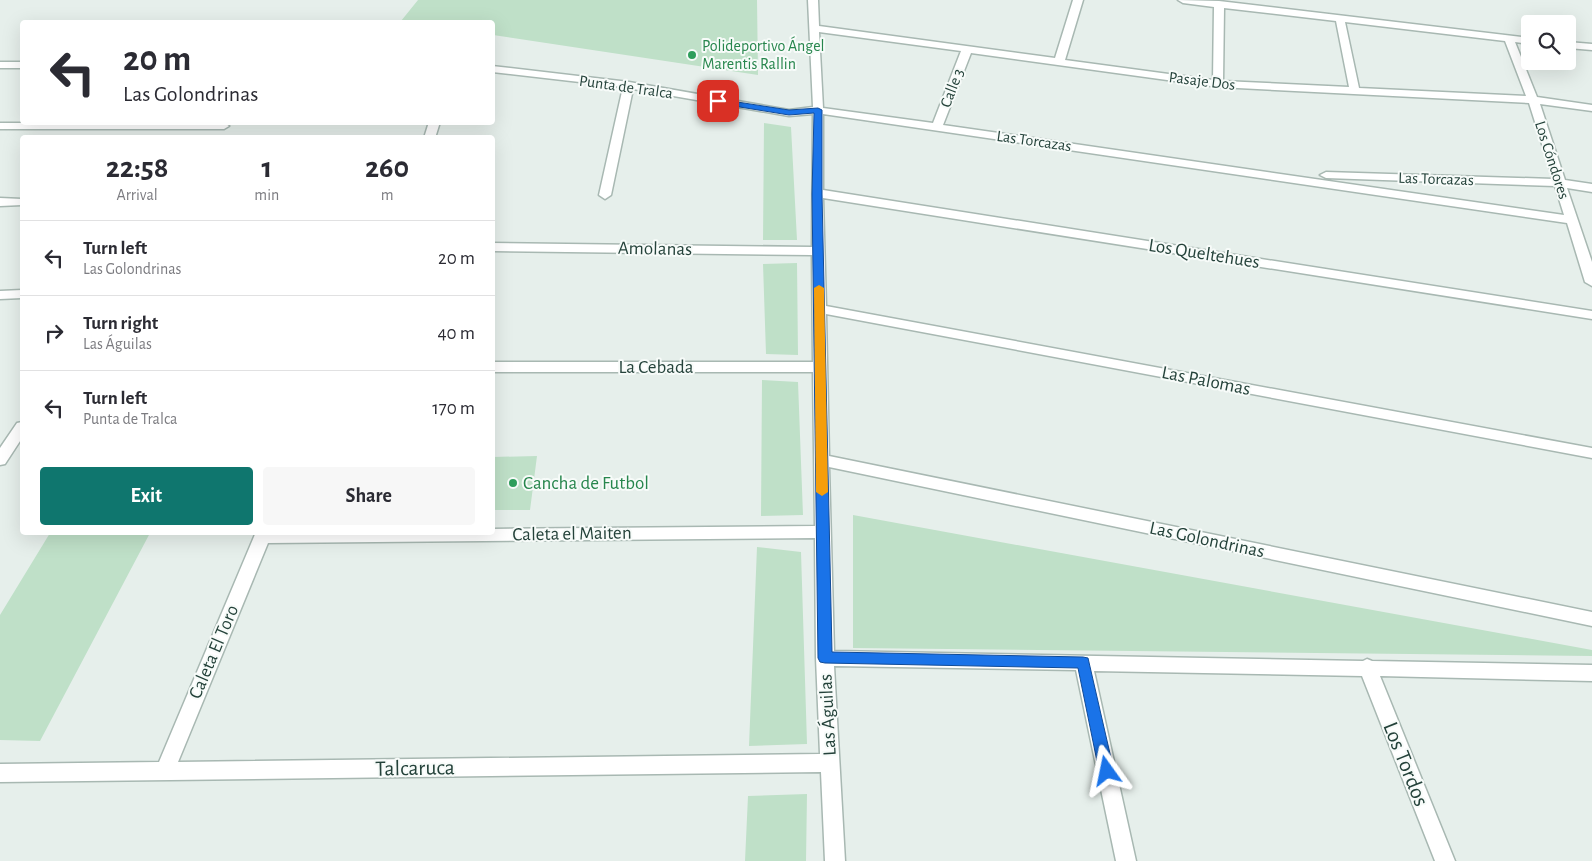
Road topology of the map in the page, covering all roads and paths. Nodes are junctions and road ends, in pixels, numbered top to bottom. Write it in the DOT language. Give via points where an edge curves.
graph roads {
  1 [pos="813,0"];
  2 [pos="1078,0"];
  3 [pos="1183,0"];
  4 [pos="1219,4"];
  5 [pos="1340,19"];
  6 [pos="814,28"];
  7 [pos="1509,39"];
  8 [pos="1521,40"];
  9 [pos="1576,46"];
  10 [pos="1592,47"];
  11 [pos="967,49"];
  12 [pos="1059,62"];
  13 [pos="0,65"];
  14 [pos="20,65"];
  15 [pos="495,69"];
  16 [pos="1218,84"];
  17 [pos="629,85"];
  18 [pos="1356,92"];
  19 [pos="1533,100"];
  20 [pos="1592,108"];
  21 [pos="818,110"];
  22 [pos="112,125"];
  23 [pos="0,126"];
  24 [pos="938,127"];
  25 [pos="1249,173"];
  26 [pos="1560,183"];
  27 [pos="1592,188"];
  28 [pos="817,194"];
  29 [pos="605,195"];
  30 [pos="0,202"];
  31 [pos="20,202"];
  32 [pos="1572,220"];
  33 [pos="495,247"];
  34 [pos="818,250"];
  35 [pos="1592,282"];
  36 [pos="20,294"];
  37 [pos="0,295"];
  38 [pos="819,309"];
  39 [pos="1592,315"];
  40 [pos="495,367"];
  41 [pos="820,367"];
  42 [pos="20,429"];
  43 [pos="1592,452"];
  44 [pos="0,460"];
  45 [pos="822,460"];
  46 [pos="823,532"];
  47 [pos="495,534"];
  48 [pos="263,535"];
  49 [pos="1592,619"];
  50 [pos="825,658"];
  51 [pos="1083,662"];
  52 [pos="1367,667"];
  53 [pos="1592,673"];
  54 [pos="830,763"];
  55 [pos="165,771"];
  56 [pos="0,773"];
  57 [pos="835,861"];
  58 [pos="1126,861"];
  59 [pos="1445,861"];
  1 -- 6 [label="street, Las Águilas"];
  2 -- 12 [label="street"];
  3 -- 4 [label="street"];
  4 -- 5 [label="street"];
  4 -- 16 [label="street"];
  5 -- 7 [label="street"];
  5 -- 18 [label="street"];
  6 -- 11 [label="street, Pasaje Dos"];
  6 -- 21 [label="street, Las Águilas"];
  7 -- 8 [label="street"];
  7 -- 19 [label="street, Los Cóndores"];
  9 -- 10 [label="street"];
  11 -- 12 [label="street, Pasaje Dos"];
  11 -- 24 [label="street, Calle 3"];
  12 -- 16 [label="street, Pasaje Dos"];
  13 -- 14 [label="street"];
  15 -- 17 [label="street, Punta de Tralca"];
  16 -- 18 [label="street, Pasaje Dos"];
  17 -- 21 [label="street, Punta de Tralca" via="789,113"];
  17 -- 29 [label="street"];
  18 -- 19 [label="street, Pasaje Dos"];
  19 -- 20 [label="street, Pasaje Dos"];
  19 -- 26 [label="street, Los Cóndores"];
  21 -- 24 [label="street, Las Torcazas"];
  21 -- 28 [label="street, Las Águilas"];
  22 -- 23 [label="street"];
  24 -- 25 [label="street, Las Torcazas"];
  25 -- 26 [label="street, Las Torcazas"];
  25 -- 32 [label="street, Las Torcazas"];
  26 -- 27 [label="street, Las Torcazas"];
  26 -- 32 [label="street, Los Cóndores"];
  28 -- 34 [label="street, Las Águilas"];
  28 -- 39 [label="street, Los Queltehues"];
  30 -- 31 [label="street"];
  32 -- 35 [label="street, Los Cóndores"];
  33 -- 34 [label="street, Amolanas"];
  34 -- 38 [label="street, Las Águilas"];
  36 -- 37 [label="street"];
  38 -- 41 [label="street, Las Águilas"];
  38 -- 43 [label="street, Las Palomas"];
  40 -- 41 [label="street, La Cebada"];
  41 -- 45 [label="street, Las Águilas"];
  42 -- 44 [label="street"];
  45 -- 46 [label="street, Las Águilas"];
  45 -- 49 [label="street, Las Golondrinas"];
  46 -- 47 [label="street, Caleta el Maiten"];
  46 -- 50 [label="street, Las Águilas"];
  48 -- 55 [label="street, Caleta El Toro"];
  50 -- 51 [label="street"];
  50 -- 54 [label="street, Las Águilas"];
  51 -- 52 [label="street"];
  51 -- 58 [label="street"];
  52 -- 53 [label="street"];
  52 -- 59 [label="street, Los Tordos"];
  54 -- 55 [label="street, Talcaruca"];
  54 -- 57 [label="street, Las Águilas"];
  55 -- 56 [label="street, Talcaruca"];
}
